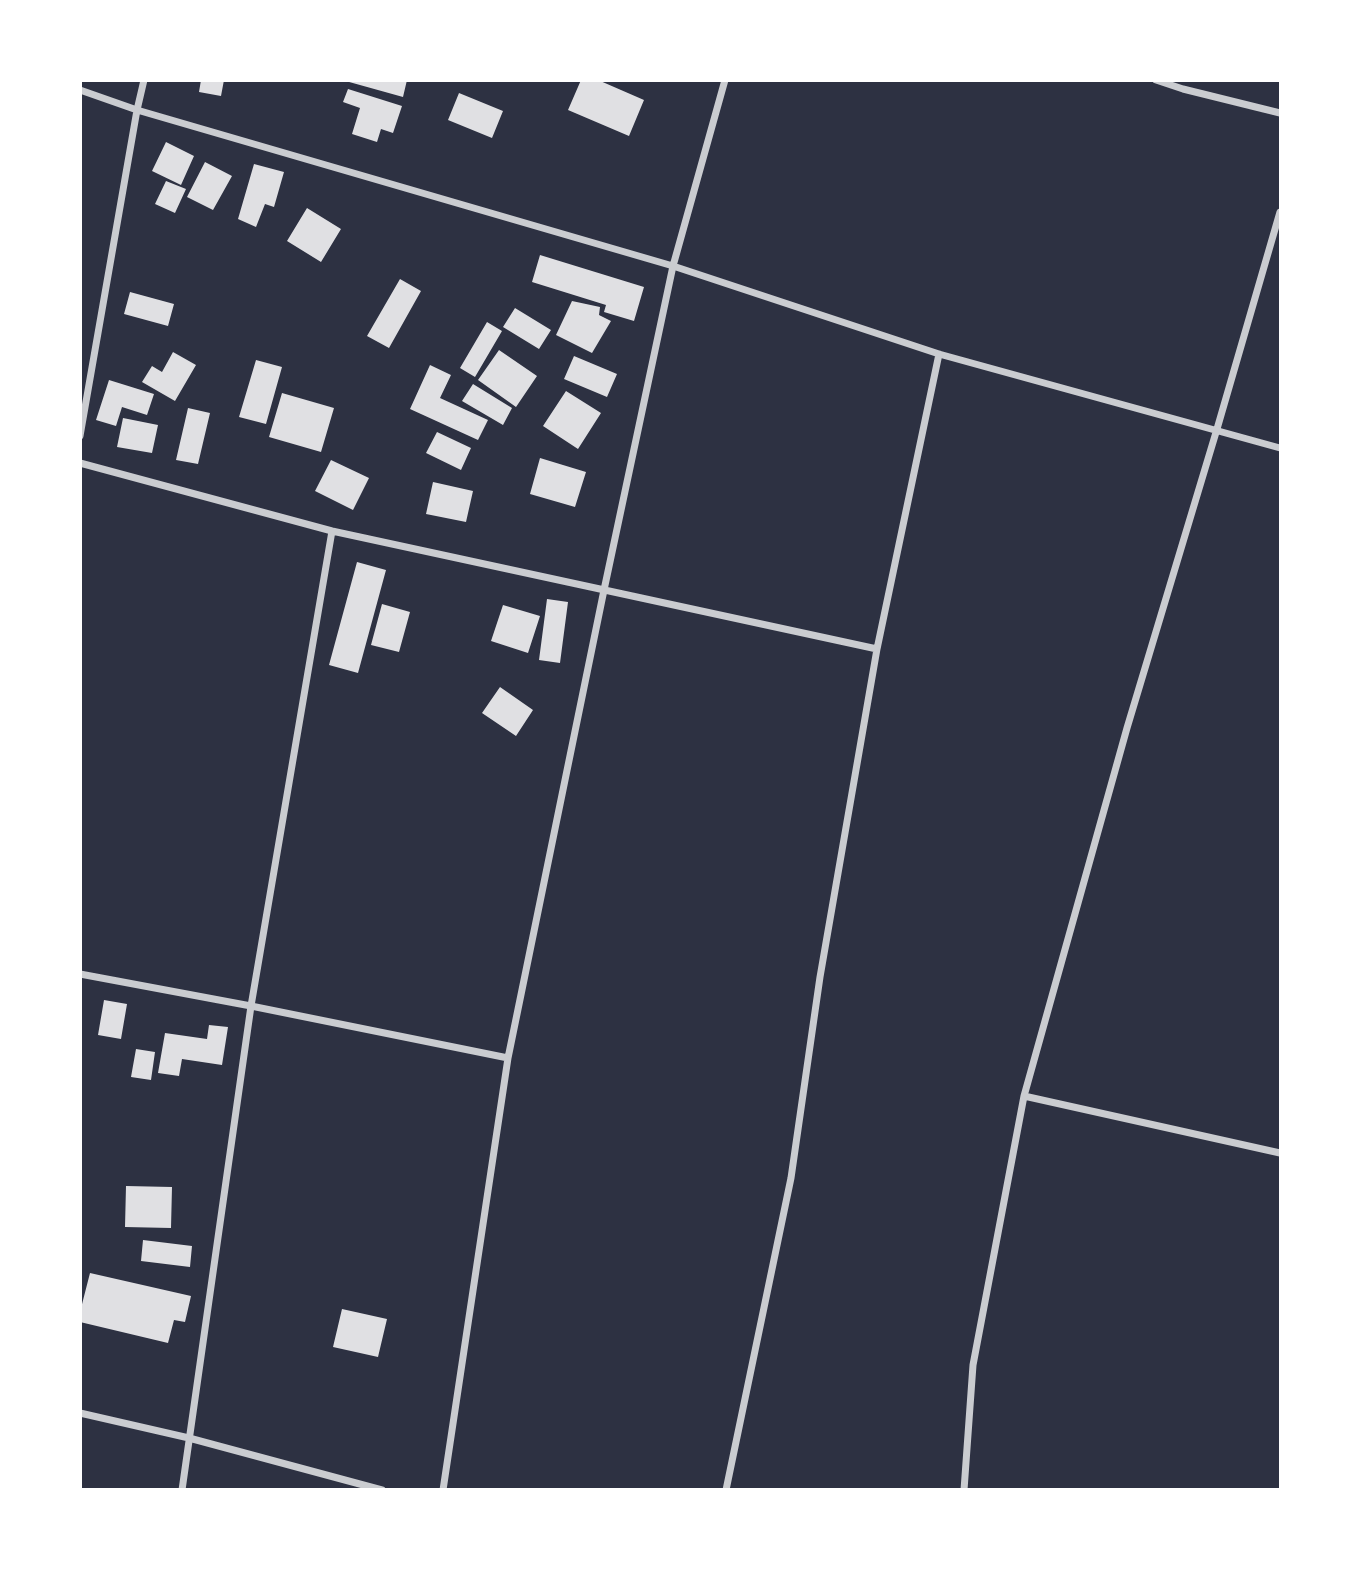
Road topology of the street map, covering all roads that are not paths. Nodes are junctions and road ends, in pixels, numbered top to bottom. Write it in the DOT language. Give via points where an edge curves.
graph roads {
  1 [pos="144,80"];
  2 [pos="725,80"];
  3 [pos="1156,80"];
  4 [pos="80,90"];
  5 [pos="137,110"];
  6 [pos="1280,113"];
  7 [pos="1280,212"];
  8 [pos="673,266"];
  9 [pos="939,354"];
  10 [pos="1217,429"];
  11 [pos="80,436"];
  12 [pos="1280,448"];
  13 [pos="80,463"];
  14 [pos="331,531"];
  15 [pos="604,590"];
  16 [pos="877,649"];
  17 [pos="80,974"];
  18 [pos="251,1006"];
  19 [pos="508,1058"];
  20 [pos="1024,1096"];
  21 [pos="1280,1153"];
  22 [pos="80,1413"];
  23 [pos="189,1438"];
  24 [pos="182,1489"];
  25 [pos="382,1489"];
  26 [pos="443,1489"];
  27 [pos="726,1489"];
  28 [pos="964,1489"];
  1 -- 5 [label="street"];
  2 -- 8 [label="street"];
  3 -- 6 [label="street"];
  4 -- 5 [label="street"];
  5 -- 8 [label="street"];
  5 -- 11 [label="street"];
  7 -- 10 [label="street"];
  8 -- 9 [label="street"];
  8 -- 15 [label="street"];
  9 -- 10 [label="street"];
  9 -- 16 [label="street"];
  10 -- 12 [label="street"];
  10 -- 20 [label="street"];
  13 -- 14 [label="street"];
  14 -- 15 [label="street"];
  14 -- 18 [label="street"];
  15 -- 16 [label="street"];
  15 -- 19 [label="street"];
  16 -- 27 [label="street" via="820,977 791,1178"];
  17 -- 18 [label="street"];
  18 -- 19 [label="street"];
  18 -- 23 [label="street"];
  19 -- 26 [label="street"];
  20 -- 21 [label="street"];
  20 -- 28 [label="street" via="973,1365"];
  22 -- 23 [label="street"];
  23 -- 24 [label="street"];
  23 -- 25 [label="street"];
}
